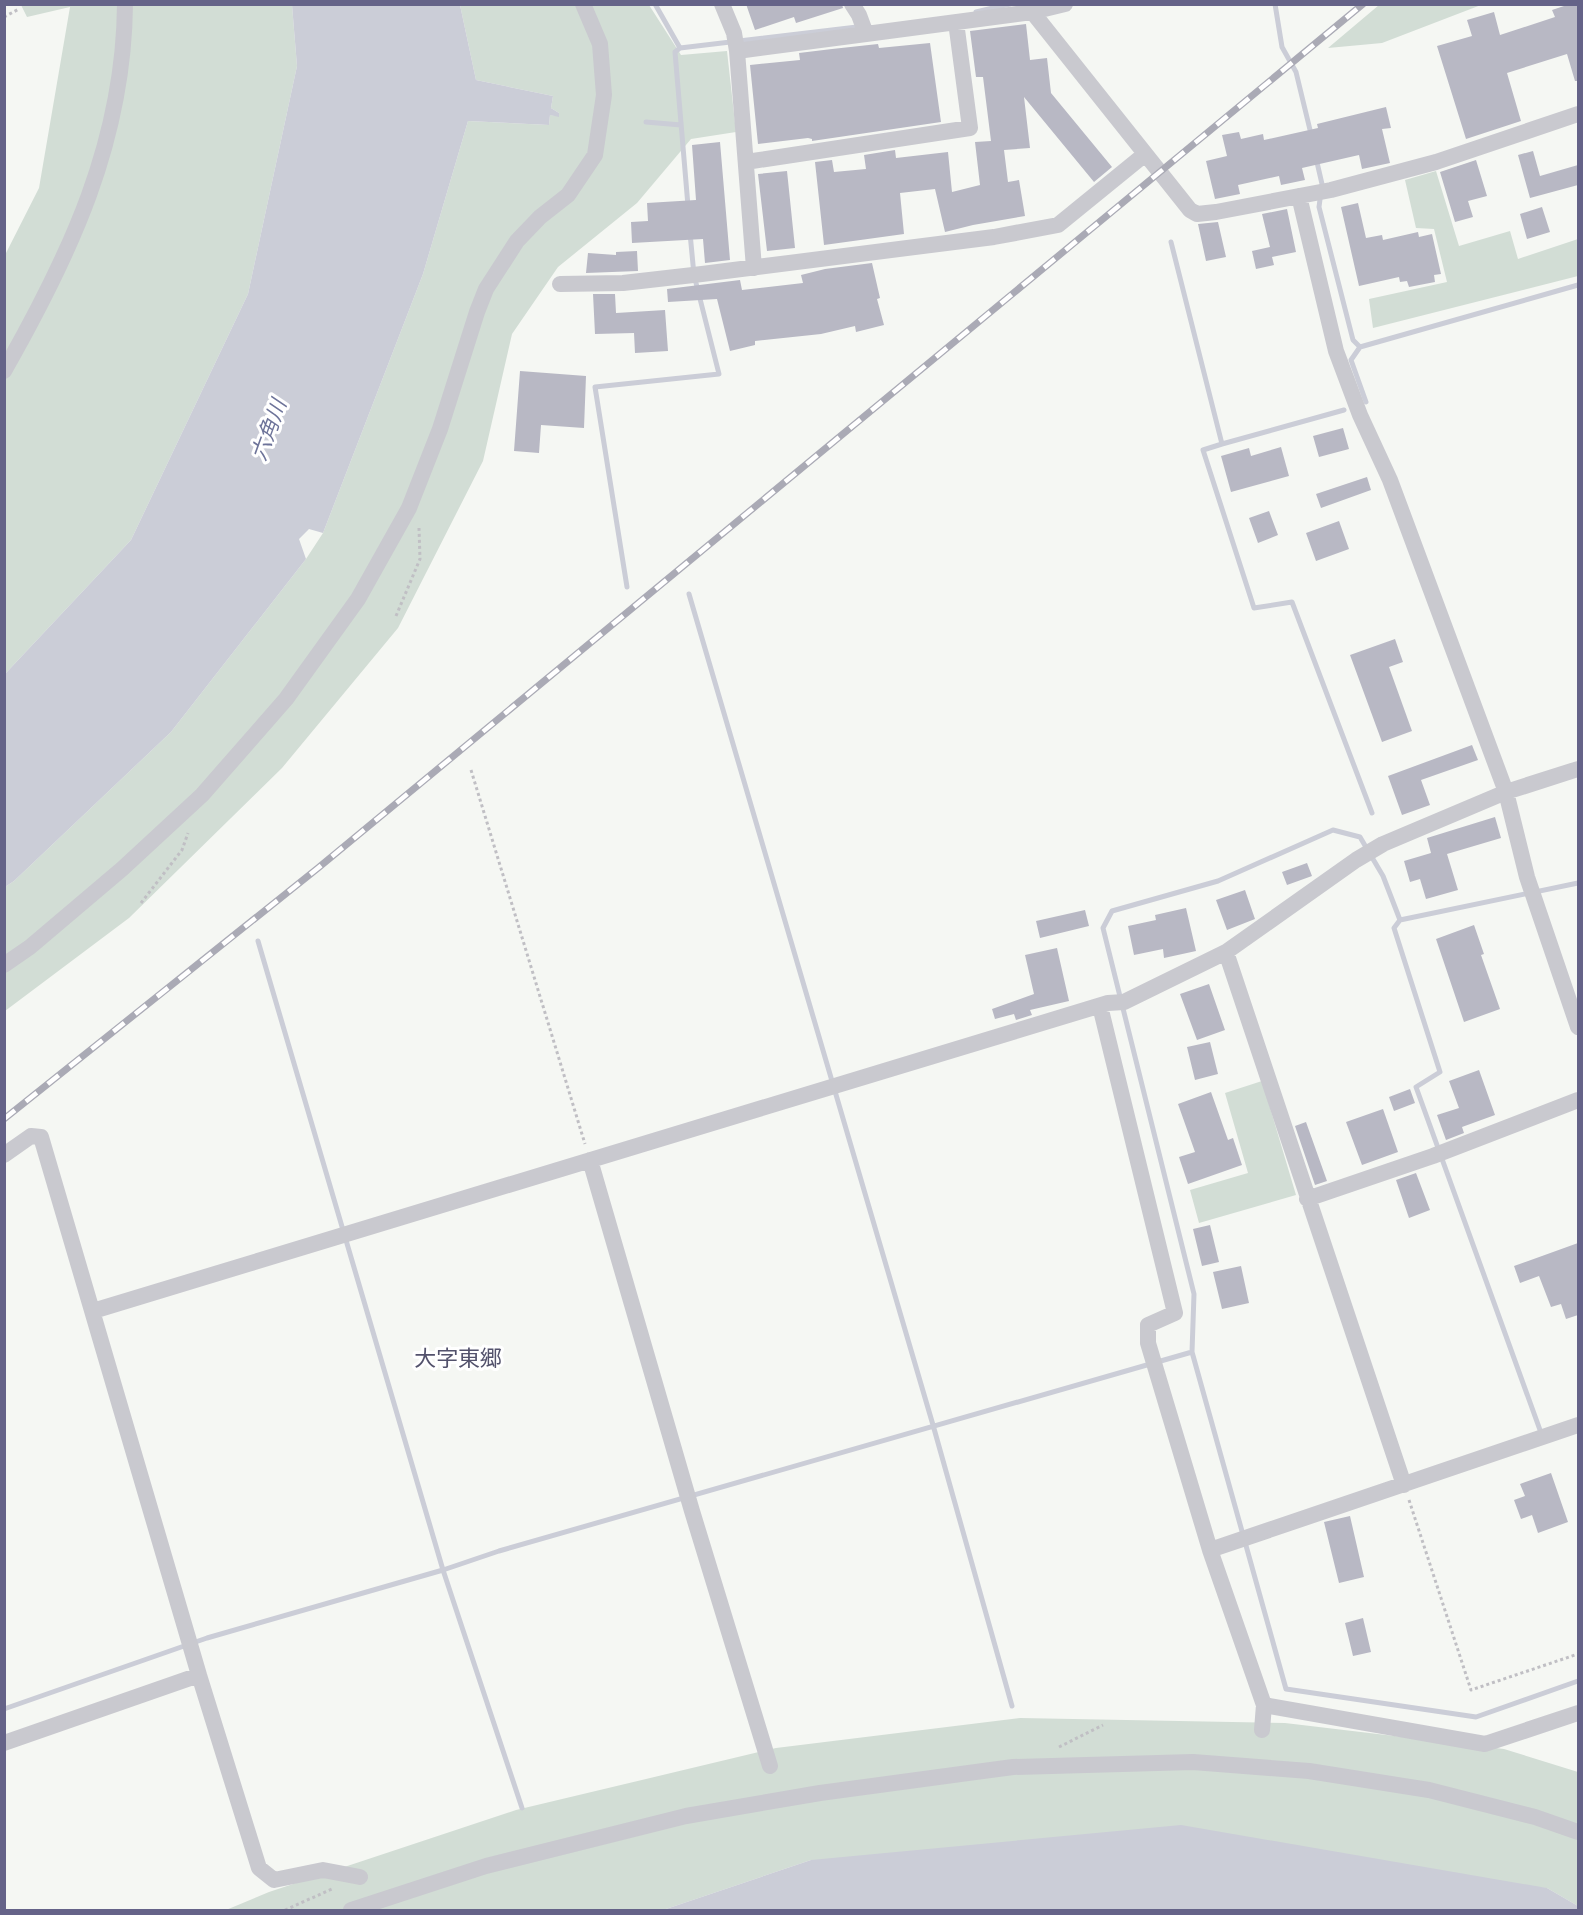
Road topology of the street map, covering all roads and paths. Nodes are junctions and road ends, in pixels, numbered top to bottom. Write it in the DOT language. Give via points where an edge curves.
graph roads {
  1 [pos="125,4"];
  2 [pos="583,4"];
  3 [pos="722,4"];
  4 [pos="1065,4"];
  5 [pos="1029,7"];
  6 [pos="19,9"];
  7 [pos="4,17"];
  8 [pos="860,21"];
  9 [pos="956,22"];
  10 [pos="736,43"];
  11 [pos="1578,114"];
  12 [pos="1144,155"];
  13 [pos="746,162"];
  14 [pos="1307,195"];
  15 [pos="754,268"];
  16 [pos="560,284"];
  17 [pos="4,371"];
  18 [pos="419,527"];
  19 [pos="396,616"];
  20 [pos="1578,769"];
  21 [pos="471,771"];
  22 [pos="1506,792"];
  23 [pos="190,828"];
  24 [pos="141,903"];
  25 [pos="1226,952"];
  26 [pos="4,965"];
  27 [pos="1111,1003"];
  28 [pos="1578,1028"];
  29 [pos="1578,1100"];
  30 [pos="4,1155"];
  31 [pos="590,1160"];
  32 [pos="1307,1199"];
  33 [pos="93,1311"];
  34 [pos="1578,1425"];
  35 [pos="1404,1485"];
  36 [pos="1210,1550"];
  37 [pos="1578,1654"];
  38 [pos="198,1669"];
  39 [pos="1264,1705"];
  40 [pos="1578,1713"];
  41 [pos="1103,1725"];
  42 [pos="1262,1730"];
  43 [pos="4,1743"];
  44 [pos="1052,1751"];
  45 [pos="771,1766"];
  46 [pos="1578,1832"];
  47 [pos="360,1877"];
  48 [pos="285,1911"];
  49 [pos="351,1911"];
  1 -- 17 [label="street" via="119,81 107,144 84,210 44,301"];
  2 -- 26 [label="street" via="600,45 604,95 595,155 568,195 517,241 486,289 440,429 409,508 358,599 286,699 202,795 122,869"];
  3 -- 10 [label="street"];
  4 -- 5 [label="street"];
  5 -- 9 [label="street"];
  5 -- 12 [label="street"];
  6 -- 7 [label="path"];
  8 -- 9 [label="street"];
  8 -- 10 [label="street"];
  9 -- 13 [label="street" via="970,128"];
  10 -- 13 [label="street"];
  11 -- 14 [label="street" via="1436,162"];
  12 -- 14 [label="street" via="1197,214"];
  12 -- 15 [label="street" via="1058,225"];
  13 -- 15 [label="street"];
  14 -- 22 [label="street" via="1336,351 1390,480"];
  15 -- 16 [label="street" via="623,284"];
  18 -- 19 [label="path" via="420,559"];
  20 -- 22 [label="street"];
  21 -- 31 [label="path"];
  22 -- 25 [label="street" via="1381,844"];
  22 -- 28 [label="street" via="1534,900"];
  23 -- 24 [label="path" via="182,850"];
  25 -- 27 [label="street"];
  25 -- 32 [label="street"];
  27 -- 31 [label="street"];
  27 -- 36 [label="street" via="1175,1313 1148,1325 1148,1343"];
  29 -- 32 [label="street"];
  30 -- 33 [label="street" via="31,1136 41,1137"];
  31 -- 33 [label="street"];
  31 -- 45 [label="street"];
  32 -- 35 [label="street"];
  33 -- 38 [label="street"];
  34 -- 35 [label="street"];
  35 -- 36 [label="street"];
  35 -- 37 [label="path" via="1470,1690"];
  36 -- 39 [label="street"];
  38 -- 43 [label="street"];
  38 -- 47 [label="street" via="260,1868 274,1880 323,1870"];
  39 -- 40 [label="street" via="1485,1744"];
  39 -- 42 [label="street"];
  41 -- 44 [label="path"];
  46 -- 49 [label="street" via="1429,1790 1309,1771 1193,1762 1013,1767 686,1816 486,1866"];
  47 -- 48 [label="path"];
}
